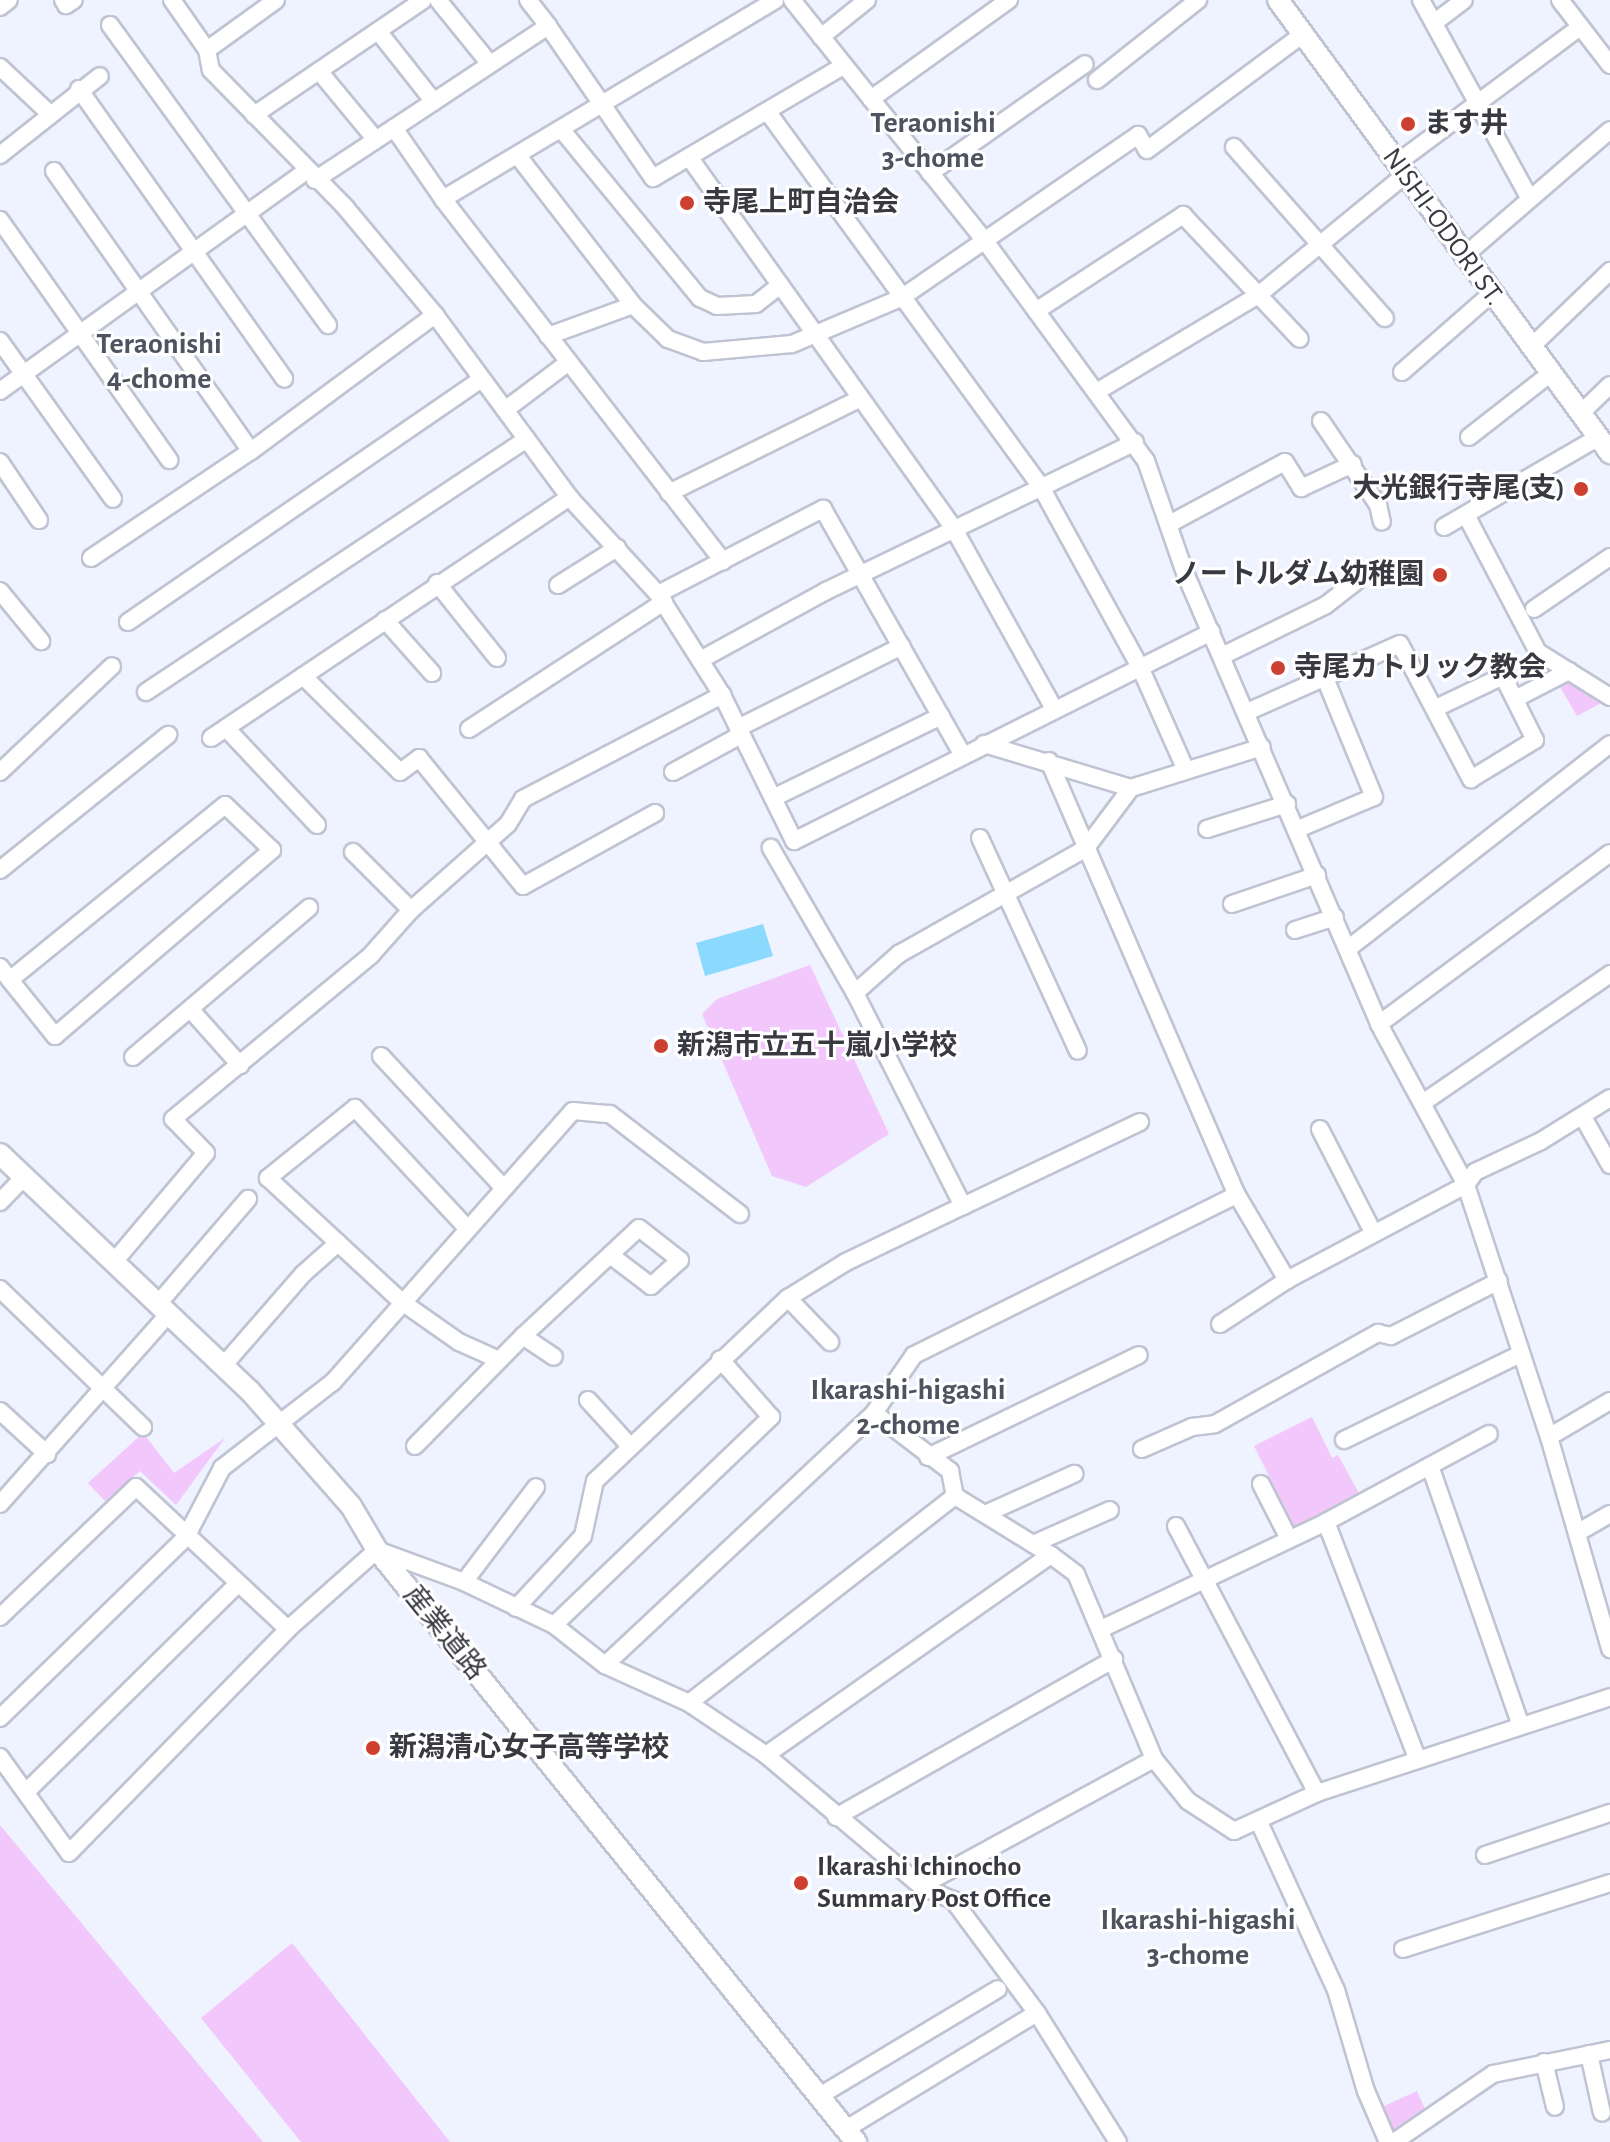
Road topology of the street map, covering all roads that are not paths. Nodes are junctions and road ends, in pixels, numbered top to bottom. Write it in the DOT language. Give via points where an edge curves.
graph roads {
  1 [pos="9,0"];
  2 [pos="63,0"];
  3 [pos="74,0"];
  4 [pos="172,0"];
  5 [pos="276,0"];
  6 [pos="423,0"];
  7 [pos="438,0"];
  8 [pos="528,0"];
  9 [pos="775,0"];
  10 [pos="867,0"];
  11 [pos="1009,0"];
  12 [pos="1198,0"];
  13 [pos="1278,0"];
  14 [pos="1421,0"];
  15 [pos="1464,0"];
  16 [pos="1560,0"];
  17 [pos="794,1"];
  18 [pos="0,7"];
  19 [pos="1435,22"];
  20 [pos="110,25"];
  21 [pos="548,26"];
  22 [pos="1579,28"];
  23 [pos="378,31"];
  24 [pos="1302,35"];
  25 [pos="821,37"];
  26 [pos="207,50"];
  27 [pos="490,64"];
  28 [pos="1085,64"];
  29 [pos="1610,65"];
  30 [pos="843,66"];
  31 [pos="0,67"];
  32 [pos="319,71"];
  33 [pos="100,76"];
  34 [pos="1097,80"];
  35 [pos="79,89"];
  36 [pos="871,99"];
  37 [pos="434,102"];
  38 [pos="1481,103"];
  39 [pos="602,104"];
  40 [pos="767,111"];
  41 [pos="50,114"];
  42 [pos="254,115"];
  43 [pos="394,128"];
  44 [pos="561,129"];
  45 [pos="1610,130"];
  46 [pos="376,140"];
  47 [pos="1234,147"];
  48 [pos="0,155"];
  49 [pos="518,156"];
  50 [pos="689,157"];
  51 [pos="1401,169"];
  52 [pos="54,171"];
  53 [pos="930,173"];
  54 [pos="311,176"];
  55 [pos="1529,197"];
  56 [pos="443,199"];
  57 [pos="247,214"];
  58 [pos="0,220"];
  59 [pos="985,241"];
  60 [pos="1319,241"];
  61 [pos="193,250"];
  62 [pos="1463,257"];
  63 [pos="1610,271"];
  64 [pos="780,285"];
  65 [pos="139,291"];
  66 [pos="1491,294"];
  67 [pos="1257,296"];
  68 [pos="901,298"];
  69 [pos="633,305"];
  70 [pos="1036,311"];
  71 [pos="435,315"];
  72 [pos="1385,318"];
  73 [pos="328,325"];
  74 [pos="81,331"];
  75 [pos="816,335"];
  76 [pos="548,336"];
  77 [pos="1300,339"];
  78 [pos="0,341"];
  79 [pos="1531,347"];
  80 [pos="569,362"];
  81 [pos="1402,372"];
  82 [pos="1551,373"];
  83 [pos="25,374"];
  84 [pos="284,379"];
  85 [pos="482,379"];
  86 [pos="1610,385"];
  87 [pos="0,391"];
  88 [pos="1098,391"];
  89 [pos="861,398"];
  90 [pos="505,410"];
  91 [pos="1581,413"];
  92 [pos="1321,421"];
  93 [pos="1469,437"];
  94 [pos="527,439"];
  95 [pos="1135,442"];
  96 [pos="1604,446"];
  97 [pos="251,451"];
  98 [pos="169,460"];
  99 [pos="0,462"];
  100 [pos="1353,464"];
  101 [pos="1041,487"];
  102 [pos="669,493"];
  103 [pos="569,497"];
  104 [pos="113,499"];
  105 [pos="1466,515"];
  106 [pos="39,520"];
  107 [pos="1382,522"];
  108 [pos="1171,523"];
  109 [pos="1444,527"];
  110 [pos="954,529"];
  111 [pos="617,548"];
  112 [pos="1610,557"];
  113 [pos="91,558"];
  114 [pos="723,561"];
  115 [pos="862,575"];
  116 [pos="1357,581"];
  117 [pos="437,583"];
  118 [pos="558,585"];
  119 [pos="0,591"];
  120 [pos="661,598"];
  121 [pos="1534,609"];
  122 [pos="385,620"];
  123 [pos="128,622"];
  124 [pos="1212,632"];
  125 [pos="41,641"];
  126 [pos="902,646"];
  127 [pos="1222,656"];
  128 [pos="497,658"];
  129 [pos="702,659"];
  130 [pos="112,666"];
  131 [pos="1140,667"];
  132 [pos="1569,671"];
  133 [pos="432,673"];
  134 [pos="303,676"];
  135 [pos="1325,678"];
  136 [pos="146,692"];
  137 [pos="722,695"];
  138 [pos="1610,697"];
  139 [pos="1515,699"];
  140 [pos="1054,709"];
  141 [pos="1434,709"];
  142 [pos="1247,712"];
  143 [pos="941,716"];
  144 [pos="226,728"];
  145 [pos="469,729"];
  146 [pos="740,732"];
  147 [pos="168,735"];
  148 [pos="211,738"];
  149 [pos="984,744"];
  150 [pos="1610,744"];
  151 [pos="1262,747"];
  152 [pos="963,755"];
  153 [pos="1049,761"];
  154 [pos="1185,768"];
  155 [pos="0,772"];
  156 [pos="673,772"];
  157 [pos="1131,788"];
  158 [pos="773,798"];
  159 [pos="1287,804"];
  160 [pos="655,813"];
  161 [pos="317,825"];
  162 [pos="1207,829"];
  163 [pos="1298,829"];
  164 [pos="980,838"];
  165 [pos="485,842"];
  166 [pos="771,848"];
  167 [pos="1086,848"];
  168 [pos="353,852"];
  169 [pos="1610,853"];
  170 [pos="0,870"];
  171 [pos="1317,875"];
  172 [pos="1007,893"];
  173 [pos="1232,904"];
  174 [pos="309,908"];
  175 [pos="411,910"];
  176 [pos="1335,917"];
  177 [pos="1295,930"];
  178 [pos="1349,948"];
  179 [pos="5,974"];
  180 [pos="1610,974"];
  181 [pos="855,993"];
  182 [pos="191,1010"];
  183 [pos="1379,1024"];
  184 [pos="1078,1051"];
  185 [pos="381,1056"];
  186 [pos="133,1057"];
  187 [pos="240,1065"];
  188 [pos="1610,1098"];
  189 [pos="1424,1102"];
  190 [pos="1583,1117"];
  191 [pos="1140,1122"];
  192 [pos="1320,1129"];
  193 [pos="0,1154"];
  194 [pos="1610,1165"];
  195 [pos="24,1177"];
  196 [pos="1466,1185"];
  197 [pos="502,1186"];
  198 [pos="1237,1195"];
  199 [pos="248,1199"];
  200 [pos="0,1202"];
  201 [pos="963,1206"];
  202 [pos="740,1214"];
  203 [pos="466,1227"];
  204 [pos="1373,1232"];
  205 [pos="338,1243"];
  206 [pos="610,1255"];
  207 [pos="113,1263"];
  208 [pos="1287,1280"];
  209 [pos="1499,1281"];
  210 [pos="0,1289"];
  211 [pos="788,1298"];
  212 [pos="402,1302"];
  213 [pos="163,1310"];
  214 [pos="1220,1324"];
  215 [pos="523,1336"];
  216 [pos="830,1342"];
  217 [pos="1520,1354"];
  218 [pos="1139,1355"];
  219 [pos="554,1357"];
  220 [pos="720,1359"];
  221 [pos="499,1360"];
  222 [pos="223,1366"];
  223 [pos="107,1388"];
  224 [pos="588,1400"];
  225 [pos="1610,1401"];
  226 [pos="0,1411"];
  227 [pos="874,1413"];
  228 [pos="277,1424"];
  229 [pos="143,1427"];
  230 [pos="1489,1434"];
  231 [pos="1549,1437"];
  232 [pos="1344,1440"];
  233 [pos="415,1446"];
  234 [pos="630,1446"];
  235 [pos="1142,1449"];
  236 [pos="47,1454"];
  237 [pos="928,1457"];
  238 [pos="1430,1466"];
  239 [pos="1074,1474"];
  240 [pos="1261,1484"];
  241 [pos="536,1487"];
  242 [pos="955,1496"];
  243 [pos="0,1504"];
  244 [pos="1110,1510"];
  245 [pos="985,1514"];
  246 [pos="1610,1514"];
  247 [pos="1326,1522"];
  248 [pos="1176,1526"];
  249 [pos="1577,1533"];
  250 [pos="186,1537"];
  251 [pos="1289,1539"];
  252 [pos="1033,1544"];
  253 [pos="377,1550"];
  254 [pos="1051,1555"];
  255 [pos="1204,1579"];
  256 [pos="464,1582"];
  257 [pos="238,1584"];
  258 [pos="516,1608"];
  259 [pos="0,1617"];
  260 [pos="554,1625"];
  261 [pos="1103,1628"];
  262 [pos="288,1629"];
  263 [pos="1610,1649"];
  264 [pos="1114,1659"];
  265 [pos="605,1665"];
  266 [pos="1610,1697"];
  267 [pos="689,1703"];
  268 [pos="0,1718"];
  269 [pos="1521,1726"];
  270 [pos="766,1755"];
  271 [pos="0,1757"];
  272 [pos="1154,1759"];
  273 [pos="1418,1760"];
  274 [pos="26,1792"];
  275 [pos="1317,1793"];
  276 [pos="1610,1813"];
  277 [pos="836,1817"];
  278 [pos="1259,1822"];
  279 [pos="1485,1855"];
  280 [pos="1610,1883"];
  281 [pos="921,1886"];
  282 [pos="1403,1949"];
  283 [pos="998,1989"];
  284 [pos="1037,2013"];
  285 [pos="1610,2050"];
  286 [pos="1589,2054"];
  287 [pos="1544,2062"];
  288 [pos="821,2095"];
  289 [pos="1555,2107"];
  290 [pos="1602,2113"];
  291 [pos="851,2135"];
  292 [pos="1118,2142"];
  293 [pos="1391,2142"];
  1 -- 18 [label="street"];
  2 -- 3 [label="street" via="66,5"];
  4 -- 26 [label="street"];
  5 -- 26 [label="street"];
  6 -- 23 [label="street"];
  7 -- 27 [label="street"];
  8 -- 21 [label="street"];
  9 -- 39 [label="street"];
  10 -- 25 [label="street"];
  11 -- 36 [label="street"];
  12 -- 34 [label="street"];
  13 -- 24 [label="street, NISHI-ODORI ST."];
  14 -- 19 [label="street"];
  15 -- 19 [label="street"];
  16 -- 22 [label="street"];
  17 -- 25 [label="street"];
  19 -- 38 [label="street"];
  20 -- 57 [label="street"];
  21 -- 27 [label="street"];
  21 -- 39 [label="street"];
  22 -- 29 [label="street"];
  22 -- 38 [label="street"];
  23 -- 32 [label="street"];
  23 -- 37 [label="street"];
  24 -- 51 [label="street, NISHI-ODORI ST."];
  24 -- 59 [label="street" via="1147,150 1138,135"];
  25 -- 30 [label="street"];
  26 -- 42 [label="street" via="211,70"];
  27 -- 37 [label="street"];
  28 -- 53 [label="street"];
  30 -- 36 [label="street"];
  30 -- 40 [label="street"];
  31 -- 41 [label="street"];
  32 -- 42 [label="street"];
  32 -- 46 [label="street"];
  33 -- 35 [label="street"];
  35 -- 41 [label="street"];
  35 -- 61 [label="street"];
  36 -- 53 [label="street"];
  37 -- 43 [label="street"];
  38 -- 51 [label="street"];
  38 -- 55 [label="street"];
  39 -- 44 [label="street"];
  39 -- 50 [label="street" via="653,178"];
  40 -- 50 [label="street"];
  40 -- 68 [label="street"];
  41 -- 48 [label="street"];
  42 -- 54 [label="street"];
  43 -- 46 [label="street"];
  43 -- 56 [label="street"];
  44 -- 49 [label="street"];
  44 -- 64 [label="street" via="700,298 717,306 756,304"];
  45 -- 55 [label="street"];
  46 -- 54 [label="street"];
  47 -- 60 [label="street"];
  49 -- 56 [label="street"];
  49 -- 69 [label="street"];
  50 -- 64 [label="street"];
  51 -- 60 [label="street"];
  51 -- 62 [label="street, NISHI-ODORI ST."];
  52 -- 65 [label="street"];
  53 -- 59 [label="street"];
  54 -- 57 [label="street"];
  54 -- 71 [label="street" via="345,207"];
  55 -- 62 [label="street"];
  56 -- 76 [label="street"];
  57 -- 61 [label="street"];
  57 -- 73 [label="street"];
  58 -- 74 [label="street"];
  59 -- 68 [label="street"];
  59 -- 70 [label="street"];
  60 -- 67 [label="street"];
  60 -- 72 [label="street"];
  61 -- 65 [label="street"];
  61 -- 84 [label="street"];
  62 -- 66 [label="street, NISHI-ODORI ST."];
  63 -- 79 [label="street"];
  64 -- 75 [label="street"];
  65 -- 74 [label="street"];
  65 -- 97 [label="street"];
  66 -- 79 [label="street, NISHI-ODORI ST."];
  66 -- 81 [label="street"];
  67 -- 70 [label="street" via="1183,215"];
  67 -- 77 [label="street"];
  67 -- 88 [label="street"];
  68 -- 75 [label="street"];
  68 -- 101 [label="street"];
  69 -- 75 [label="street" via="668,339 703,352 792,344"];
  69 -- 76 [label="street"];
  70 -- 88 [label="street"];
  71 -- 85 [label="street"];
  71 -- 97 [label="street"];
  74 -- 83 [label="street"];
  74 -- 98 [label="street"];
  75 -- 89 [label="street"];
  76 -- 80 [label="street"];
  78 -- 83 [label="street"];
  79 -- 82 [label="street, NISHI-ODORI ST."];
  80 -- 90 [label="street"];
  80 -- 102 [label="street"];
  82 -- 91 [label="street, NISHI-ODORI ST."];
  82 -- 93 [label="street"];
  83 -- 87 [label="street"];
  83 -- 104 [label="street"];
  85 -- 90 [label="street"];
  85 -- 123 [label="street"];
  86 -- 91 [label="street"];
  88 -- 95 [label="street"];
  89 -- 102 [label="street"];
  89 -- 110 [label="street"];
  90 -- 94 [label="street"];
  91 -- 96 [label="street, NISHI-ODORI ST."];
  92 -- 100 [label="street"];
  94 -- 103 [label="street"];
  94 -- 136 [label="street"];
  95 -- 101 [label="street"];
  95 -- 108 [label="street"];
  96 -- 105 [label="street"];
  97 -- 113 [label="street"];
  99 -- 106 [label="street"];
  100 -- 107 [label="street"];
  100 -- 108 [label="street" via="1301,488 1285,462"];
  101 -- 110 [label="street"];
  101 -- 131 [label="street"];
  102 -- 114 [label="street"];
  103 -- 111 [label="street"];
  103 -- 117 [label="street"];
  105 -- 109 [label="street"];
  105 -- 132 [label="street" via="1538,652"];
  108 -- 124 [label="street" via="1185,573"];
  110 -- 115 [label="street"];
  110 -- 140 [label="street"];
  111 -- 118 [label="street"];
  111 -- 120 [label="street"];
  112 -- 121 [label="street"];
  114 -- 115 [label="street" via="823,509"];
  114 -- 120 [label="street"];
  115 -- 126 [label="street"];
  115 -- 129 [label="street"];
  116 -- 127 [label="street" via="1326,605"];
  117 -- 122 [label="street"];
  117 -- 128 [label="street"];
  119 -- 125 [label="street"];
  120 -- 129 [label="street"];
  120 -- 145 [label="street"];
  122 -- 133 [label="street"];
  122 -- 134 [label="street"];
  124 -- 127 [label="street"];
  124 -- 131 [label="street"];
  126 -- 143 [label="street"];
  126 -- 146 [label="street"];
  127 -- 142 [label="street"];
  129 -- 137 [label="street"];
  130 -- 155 [label="street"];
  131 -- 140 [label="street"];
  131 -- 154 [label="street"];
  132 -- 138 [label="street"];
  132 -- 139 [label="street"];
  134 -- 144 [label="street"];
  134 -- 165 [label="street" via="400,772 419,758"];
  135 -- 141 [label="street" via="1400,644"];
  135 -- 142 [label="street"];
  135 -- 163 [label="street" via="1374,797"];
  137 -- 146 [label="street"];
  137 -- 165 [label="street" via="523,799 508,824"];
  139 -- 141 [label="street" via="1503,676"];
  139 -- 141 [label="street" via="1535,740 1471,779"];
  140 -- 149 [label="street"];
  142 -- 151 [label="street"];
  143 -- 152 [label="street"];
  143 -- 158 [label="street"];
  144 -- 148 [label="street"];
  144 -- 161 [label="street"];
  146 -- 156 [label="street"];
  146 -- 158 [label="street"];
  147 -- 170 [label="street"];
  149 -- 152 [label="street"];
  149 -- 153 [label="street"];
  150 -- 178 [label="street"];
  151 -- 154 [label="street"];
  151 -- 159 [label="street"];
  152 -- 158 [label="street" via="794,841"];
  153 -- 157 [label="street"];
  153 -- 167 [label="street"];
  154 -- 157 [label="street"];
  157 -- 167 [label="street"];
  159 -- 162 [label="street"];
  159 -- 163 [label="street"];
  160 -- 165 [label="street" via="523,886"];
  163 -- 171 [label="street"];
  164 -- 172 [label="street"];
  165 -- 175 [label="street"];
  166 -- 181 [label="street"];
  167 -- 172 [label="street"];
  167 -- 198 [label="street"];
  168 -- 175 [label="street"];
  169 -- 183 [label="street"];
  171 -- 173 [label="street"];
  171 -- 176 [label="street"];
  172 -- 181 [label="street" via="899,954"];
  172 -- 184 [label="street"];
  174 -- 182 [label="street"];
  175 -- 187 [label="street" via="371,955"];
  176 -- 177 [label="street"];
  176 -- 178 [label="street"];
  178 -- 183 [label="street"];
  179 -- 179 [label="street" via="55,1036 272,850 225,805"];
  180 -- 189 [label="street"];
  181 -- 201 [label="street"];
  182 -- 186 [label="street"];
  182 -- 187 [label="street"];
  183 -- 189 [label="street"];
  185 -- 197 [label="street"];
  187 -- 207 [label="street" via="173,1119 206,1153"];
  188 -- 190 [label="street"];
  189 -- 196 [label="street"];
  190 -- 194 [label="street"];
  190 -- 196 [label="street" via="1475,1172"];
  191 -- 201 [label="street"];
  192 -- 204 [label="street"];
  193 -- 195 [label="street, 産業道路"];
  195 -- 200 [label="street"];
  195 -- 207 [label="street, 産業道路"];
  196 -- 204 [label="street"];
  196 -- 209 [label="street"];
  197 -- 202 [label="street" via="573,1111 593,1108 610,1114"];
  197 -- 203 [label="street"];
  198 -- 208 [label="street"];
  198 -- 227 [label="street" via="914,1355"];
  199 -- 213 [label="street"];
  201 -- 211 [label="street" via="846,1262"];
  203 -- 205 [label="street" via="355,1108 268,1178"];
  203 -- 212 [label="street"];
  204 -- 208 [label="street"];
  205 -- 212 [label="street"];
  205 -- 222 [label="street" via="303,1274"];
  206 -- 215 [label="street"];
  207 -- 213 [label="street, 産業道路"];
  208 -- 214 [label="street"];
  209 -- 217 [label="street"];
  209 -- 235 [label="street" via="1391,1336 1378,1333 1215,1424 1192,1427"];
  210 -- 223 [label="street"];
  211 -- 216 [label="street"];
  211 -- 220 [label="street"];
  212 -- 221 [label="street" via="459,1342"];
  212 -- 228 [label="street" via="333,1382"];
  213 -- 222 [label="street, 産業道路"];
  213 -- 223 [label="street"];
  215 -- 219 [label="street"];
  215 -- 221 [label="street"];
  217 -- 231 [label="street"];
  217 -- 232 [label="street"];
  218 -- 237 [label="street"];
  220 -- 234 [label="street" via="671,1415"];
  220 -- 260 [label="street" via="771,1417"];
  221 -- 233 [label="street"];
  222 -- 228 [label="street, 産業道路"];
  223 -- 229 [label="street"];
  223 -- 236 [label="street"];
  224 -- 234 [label="street"];
  225 -- 231 [label="street"];
  226 -- 236 [label="street"];
  227 -- 237 [label="street"];
  227 -- 265 [label="street"];
  228 -- 250 [label="street" via="222,1468"];
  228 -- 253 [label="street, 産業道路" via="351,1506"];
  230 -- 238 [label="street"];
  231 -- 249 [label="street"];
  234 -- 258 [label="street" via="595,1481 583,1536"];
  236 -- 243 [label="street"];
  237 -- 242 [label="street" via="950,1471"];
  238 -- 247 [label="street"];
  238 -- 269 [label="street"];
  239 -- 245 [label="street"];
  240 -- 251 [label="street"];
  241 -- 256 [label="street"];
  242 -- 245 [label="street"];
  242 -- 267 [label="street"];
  244 -- 252 [label="street"];
  245 -- 252 [label="street"];
  246 -- 249 [label="street"];
  247 -- 251 [label="street"];
  247 -- 273 [label="street"];
  248 -- 255 [label="street"];
  249 -- 263 [label="street"];
  250 -- 257 [label="street"];
  250 -- 259 [label="street" via="136,1487"];
  250 -- 268 [label="street"];
  251 -- 255 [label="street"];
  252 -- 254 [label="street"];
  253 -- 256 [label="street"];
  253 -- 262 [label="street"];
  253 -- 288 [label="street, 産業道路"];
  254 -- 261 [label="street" via="1076,1574"];
  254 -- 270 [label="street"];
  255 -- 261 [label="street"];
  255 -- 275 [label="street"];
  256 -- 258 [label="street"];
  257 -- 262 [label="street"];
  257 -- 274 [label="street"];
  258 -- 260 [label="street"];
  260 -- 265 [label="street"];
  261 -- 264 [label="street"];
  262 -- 274 [label="street" via="69,1853"];
  264 -- 272 [label="street"];
  264 -- 277 [label="street"];
  265 -- 267 [label="street"];
  266 -- 269 [label="street"];
  267 -- 270 [label="street"];
  269 -- 273 [label="street"];
  270 -- 277 [label="street"];
  271 -- 274 [label="street"];
  272 -- 278 [label="street" via="1207,1816 1234,1831"];
  272 -- 281 [label="street"];
  273 -- 275 [label="street"];
  275 -- 278 [label="street"];
  276 -- 279 [label="street"];
  277 -- 281 [label="street"];
  278 -- 293 [label="street" via="1336,1990 1366,2091"];
  280 -- 282 [label="street"];
  281 -- 284 [label="street" via="953,1900"];
  283 -- 288 [label="street"];
  284 -- 291 [label="street"];
  284 -- 292 [label="street"];
  285 -- 286 [label="street"];
  286 -- 287 [label="street"];
  286 -- 290 [label="street"];
  287 -- 289 [label="street"];
  287 -- 293 [label="street" via="1493,2074"];
  288 -- 291 [label="street, 産業道路"];
}
